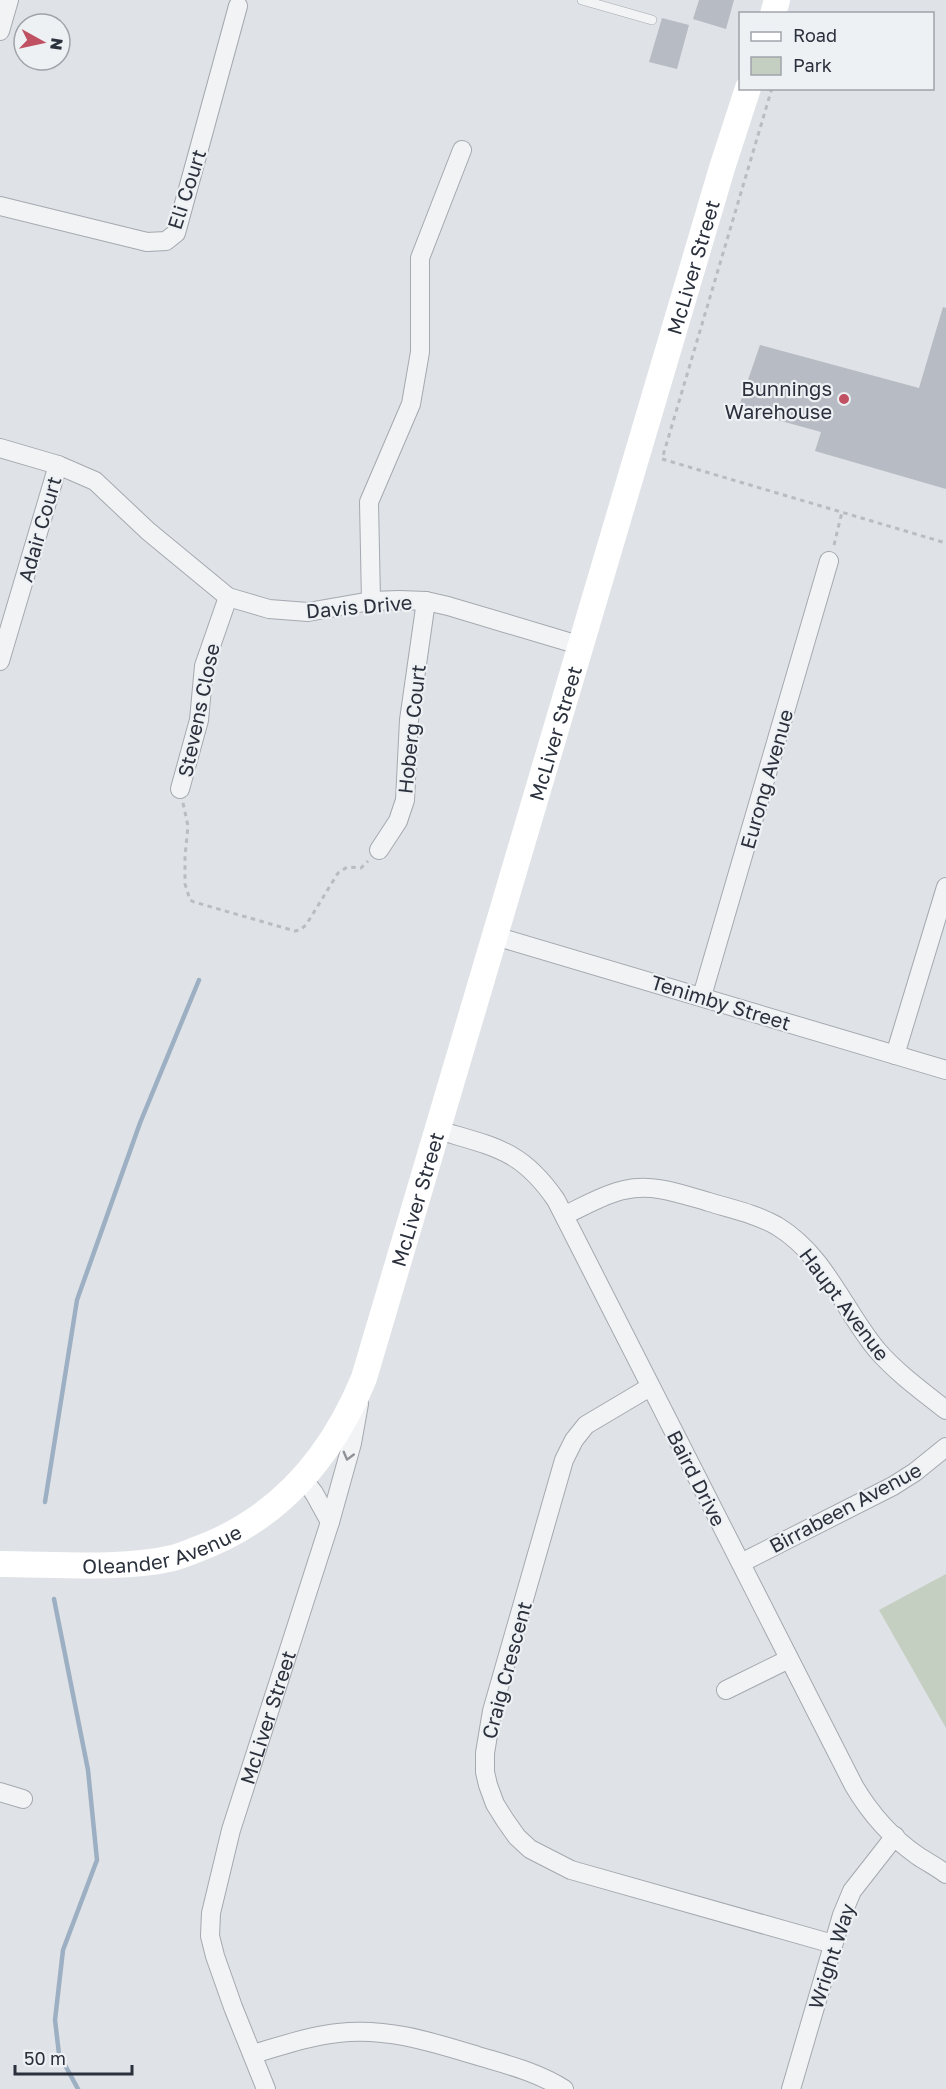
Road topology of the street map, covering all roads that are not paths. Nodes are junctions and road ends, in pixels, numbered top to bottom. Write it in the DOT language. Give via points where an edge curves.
graph roads {
  1 [pos="9,0"];
  2 [pos="582,0"];
  3 [pos="238,6"];
  4 [pos="652,20"];
  5 [pos="0,31"];
  6 [pos="747,90"];
  7 [pos="462,150"];
  8 [pos="0,206"];
  9 [pos="0,448"];
  10 [pos="58,465"];
  11 [pos="829,561"];
  12 [pos="228,597"];
  13 [pos="371,601"];
  14 [pos="426,601"];
  15 [pos="582,646"];
  16 [pos="0,661"];
  17 [pos="180,789"];
  18 [pos="379,850"];
  19 [pos="946,887"];
  20 [pos="495,936"];
  21 [pos="702,996"];
  22 [pos="895,1055"];
  23 [pos="946,1070"];
  24 [pos="438,1130"];
  25 [pos="565,1215"];
  26 [pos="364,1378"];
  27 [pos="650,1387"];
  28 [pos="946,1410"];
  29 [pos="946,1447"];
  30 [pos="303,1479"];
  31 [pos="330,1522"];
  32 [pos="741,1563"];
  33 [pos="0,1564"];
  34 [pos="789,1659"];
  35 [pos="726,1690"];
  36 [pos="0,1792"];
  37 [pos="22,1799"];
  38 [pos="895,1836"];
  39 [pos="937,1861"];
  40 [pos="946,1874"];
  41 [pos="833,1944"];
  42 [pos="253,2054"];
  43 [pos="266,2089"];
  44 [pos="564,2089"];
  45 [pos="791,2089"];
  1 -- 5 [label="street"];
  2 -- 4 [label="lane"];
  3 -- 8 [label="street, Eli Court" via="176,233 166,241 147,242"];
  6 -- 15 [label="street, McLiver Street"];
  7 -- 13 [label="street" via="420,258 420,352 411,404 369,502"];
  9 -- 10 [label="street, Davis Drive"];
  10 -- 12 [label="street, Davis Drive" via="95,481"];
  10 -- 16 [label="street, Adair Court"];
  11 -- 21 [label="street, Eurong Avenue"];
  12 -- 13 [label="street, Davis Drive" via="269,609 308,612"];
  12 -- 17 [label="street, Stevens Close" via="204,666 199,720"];
  13 -- 14 [label="street, Davis Drive"];
  14 -- 15 [label="street, Davis Drive"];
  14 -- 18 [label="street, Hoberg Court" via="409,720 405,800 398,821"];
  15 -- 20 [label="street, McLiver Street"];
  19 -- 22 [label="street"];
  20 -- 21 [label="street, Tenimby Street"];
  20 -- 24 [label="street, McLiver Street"];
  21 -- 22 [label="street, Tenimby Street"];
  22 -- 23 [label="street, Tenimby Street"];
  24 -- 25 [label="street, Baird Drive" via="518,1158 546,1184"];
  24 -- 26 [label="street, McLiver Street"];
  25 -- 27 [label="street, Baird Drive"];
  25 -- 28 [label="street, Haupt Avenue" via="622,1190 654,1188 757,1216 793,1237 811,1255 888,1362"];
  26 -- 30 [label="street, McLiver Street" via="340,1429"];
  26 -- 31 [label="street, McLiver Street, one-way" via="352,1443"];
  27 -- 32 [label="street, Baird Drive"];
  27 -- 41 [label="street, Craig Crescent" via="586,1425 564,1460 492,1710 485,1753 488,1785 495,1804 517,1837 530,1849 563,1866"];
  29 -- 32 [label="street, Birrabeen Avenue" via="893,1486"];
  30 -- 31 [label="street"];
  30 -- 33 [label="street, Oleander Avenue" via="264,1515 222,1540 173,1558 128,1564"];
  31 -- 42 [label="street, McLiver Street" via="231,1830 211,1913 210,1936 215,1956"];
  32 -- 34 [label="street, Baird Drive"];
  34 -- 35 [label="street"];
  34 -- 38 [label="street, Baird Drive" via="854,1786 869,1811"];
  36 -- 37 [label="street"];
  38 -- 39 [label="street, Baird Drive" via="918,1856"];
  38 -- 41 [label="street, Wright Way" via="852,1891"];
  39 -- 40 [label="street, Baird Drive"];
  41 -- 45 [label="street, Wright Way"];
  42 -- 43 [label="street, McLiver Street"];
  42 -- 44 [label="street" via="339,2032 395,2034 514,2067"];
}
